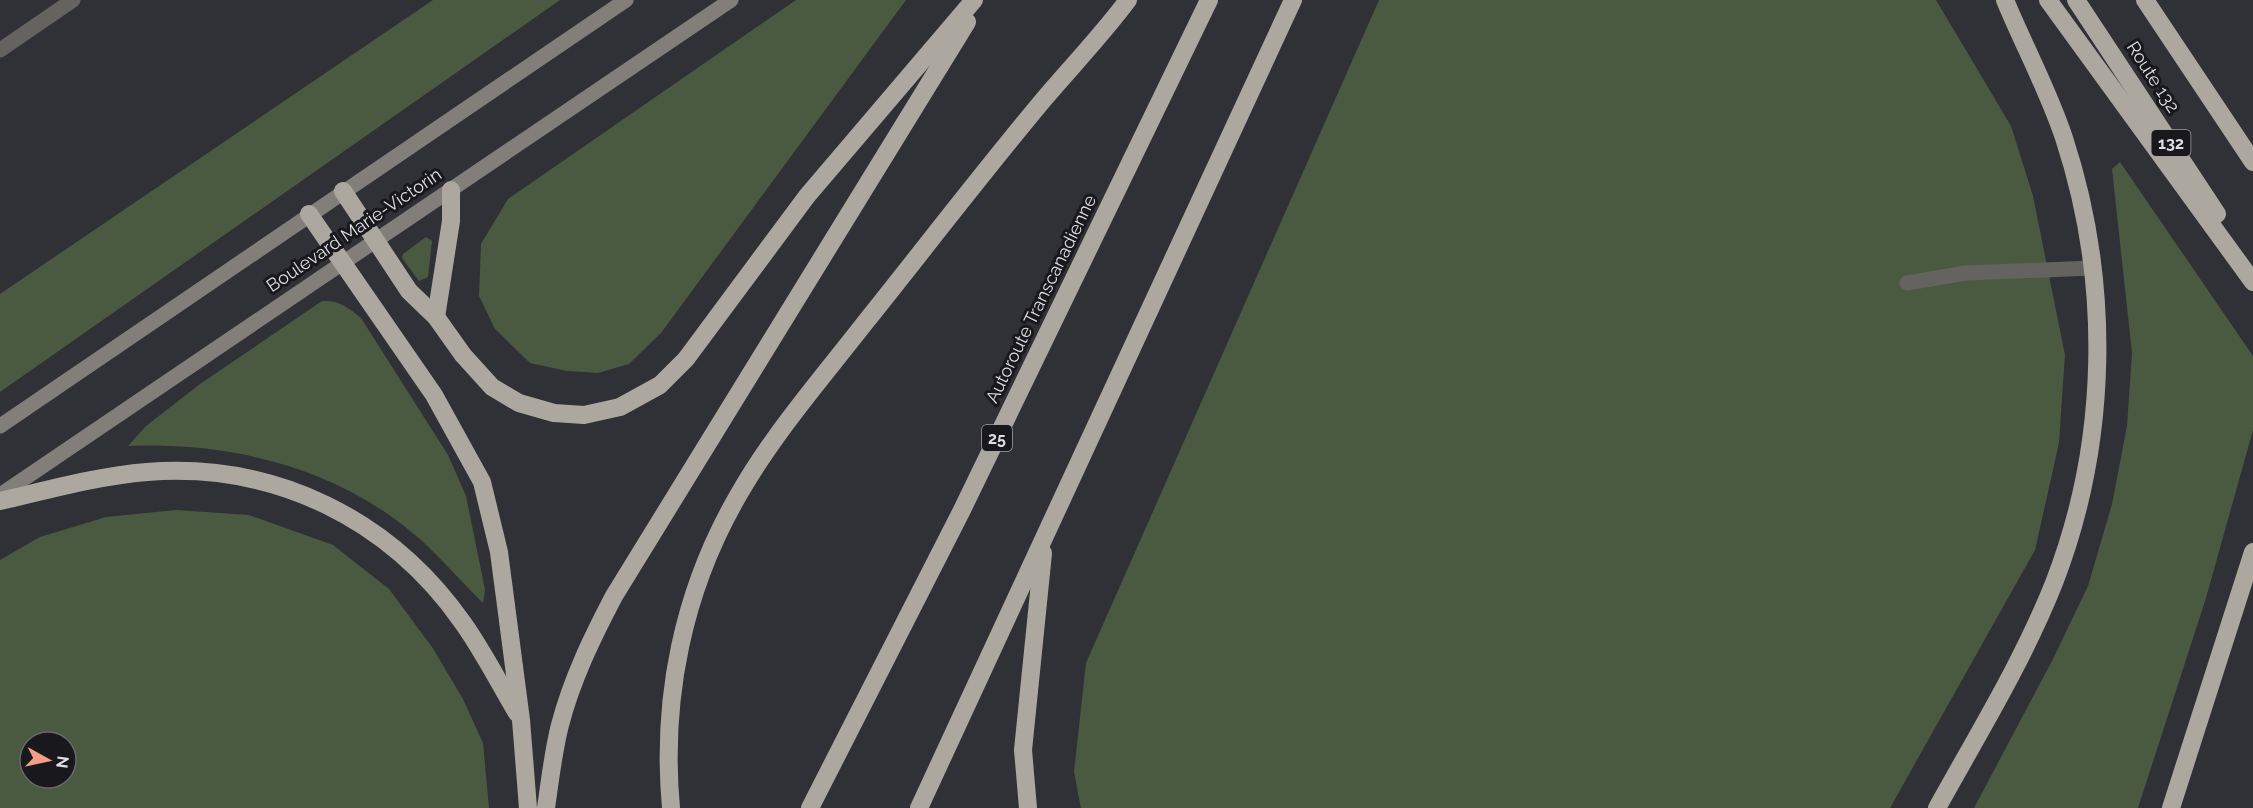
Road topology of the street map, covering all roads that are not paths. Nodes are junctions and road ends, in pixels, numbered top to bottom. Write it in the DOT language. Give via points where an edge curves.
graph roads {
  1 [pos="73,0"];
  2 [pos="626,0"];
  3 [pos="731,0"];
  4 [pos="974,0"];
  5 [pos="980,0"];
  6 [pos="1128,0"];
  7 [pos="1209,0"];
  8 [pos="1293,0"];
  9 [pos="2005,0"];
  10 [pos="2048,0"];
  11 [pos="2076,0"];
  12 [pos="2145,0"];
  13 [pos="0,50"];
  14 [pos="2253,162"];
  15 [pos="451,190"];
  16 [pos="343,191"];
  17 [pos="309,214"];
  18 [pos="374,239"];
  19 [pos="342,262"];
  20 [pos="2092,268"];
  21 [pos="2253,268"];
  22 [pos="2253,282"];
  23 [pos="1906,283"];
  24 [pos="436,317"];
  25 [pos="0,426"];
  26 [pos="0,495"];
  27 [pos="0,501"];
  28 [pos="1045,536"];
  29 [pos="2253,552"];
  30 [pos="521,720"];
  31 [pos="528,808"];
  32 [pos="546,808"];
  33 [pos="671,808"];
  34 [pos="810,808"];
  35 [pos="919,808"];
  36 [pos="1028,808"];
  37 [pos="1937,808"];
  38 [pos="2171,808"];
  1 -- 13 [label="street"];
  2 -- 16 [label="street, Boulevard Marie-Victorin"];
  3 -- 15 [label="street, Boulevard Marie-Victorin"];
  4 -- 24 [label="highway" via="807,196 686,359 646,394 620,407 584,415 536,410 492,387"];
  5 -- 32 [label="highway" via="609,605 579,665 559,726"];
  6 -- 33 [label="highway" via="800,405 739,494 708,556 676,663 669,720"];
  7 -- 34 [label="highway, Autoroute Transcanadienne / 25" via="961,512"];
  8 -- 28 [label="highway"];
  9 -- 20 [label="highway" via="2064,138 2084,215"];
  10 -- 22 [label="highway"];
  11 -- 21 [label="highway, Route 132 / 132"];
  12 -- 14 [label="highway, Route 132"];
  15 -- 18 [label="street, Boulevard Marie-Victorin"];
  15 -- 24 [label="highway" via="451,221"];
  16 -- 17 [label="street, Boulevard Marie-Victorin"];
  16 -- 18 [label="highway"];
  17 -- 19 [label="highway"];
  17 -- 25 [label="street, Boulevard Marie-Victorin"];
  18 -- 19 [label="street, Boulevard Marie-Victorin"];
  18 -- 24 [label="highway" via="409,291"];
  19 -- 26 [label="street, Boulevard Marie-Victorin"];
  19 -- 30 [label="highway" via="434,395 482,482 499,552"];
  20 -- 23 [label="street" via="1966,273"];
  20 -- 37 [label="highway" via="2097,310 2097,381 2087,460 2067,544 2054,584 2023,651"];
  27 -- 30 [label="highway" via="90,481 172,471 239,477 309,497 367,527 417,569 463,624"];
  28 -- 35 [label="highway"];
  28 -- 36 [label="highway" via="1023,750"];
  29 -- 38 [label="highway"];
  30 -- 31 [label="highway"];
}
